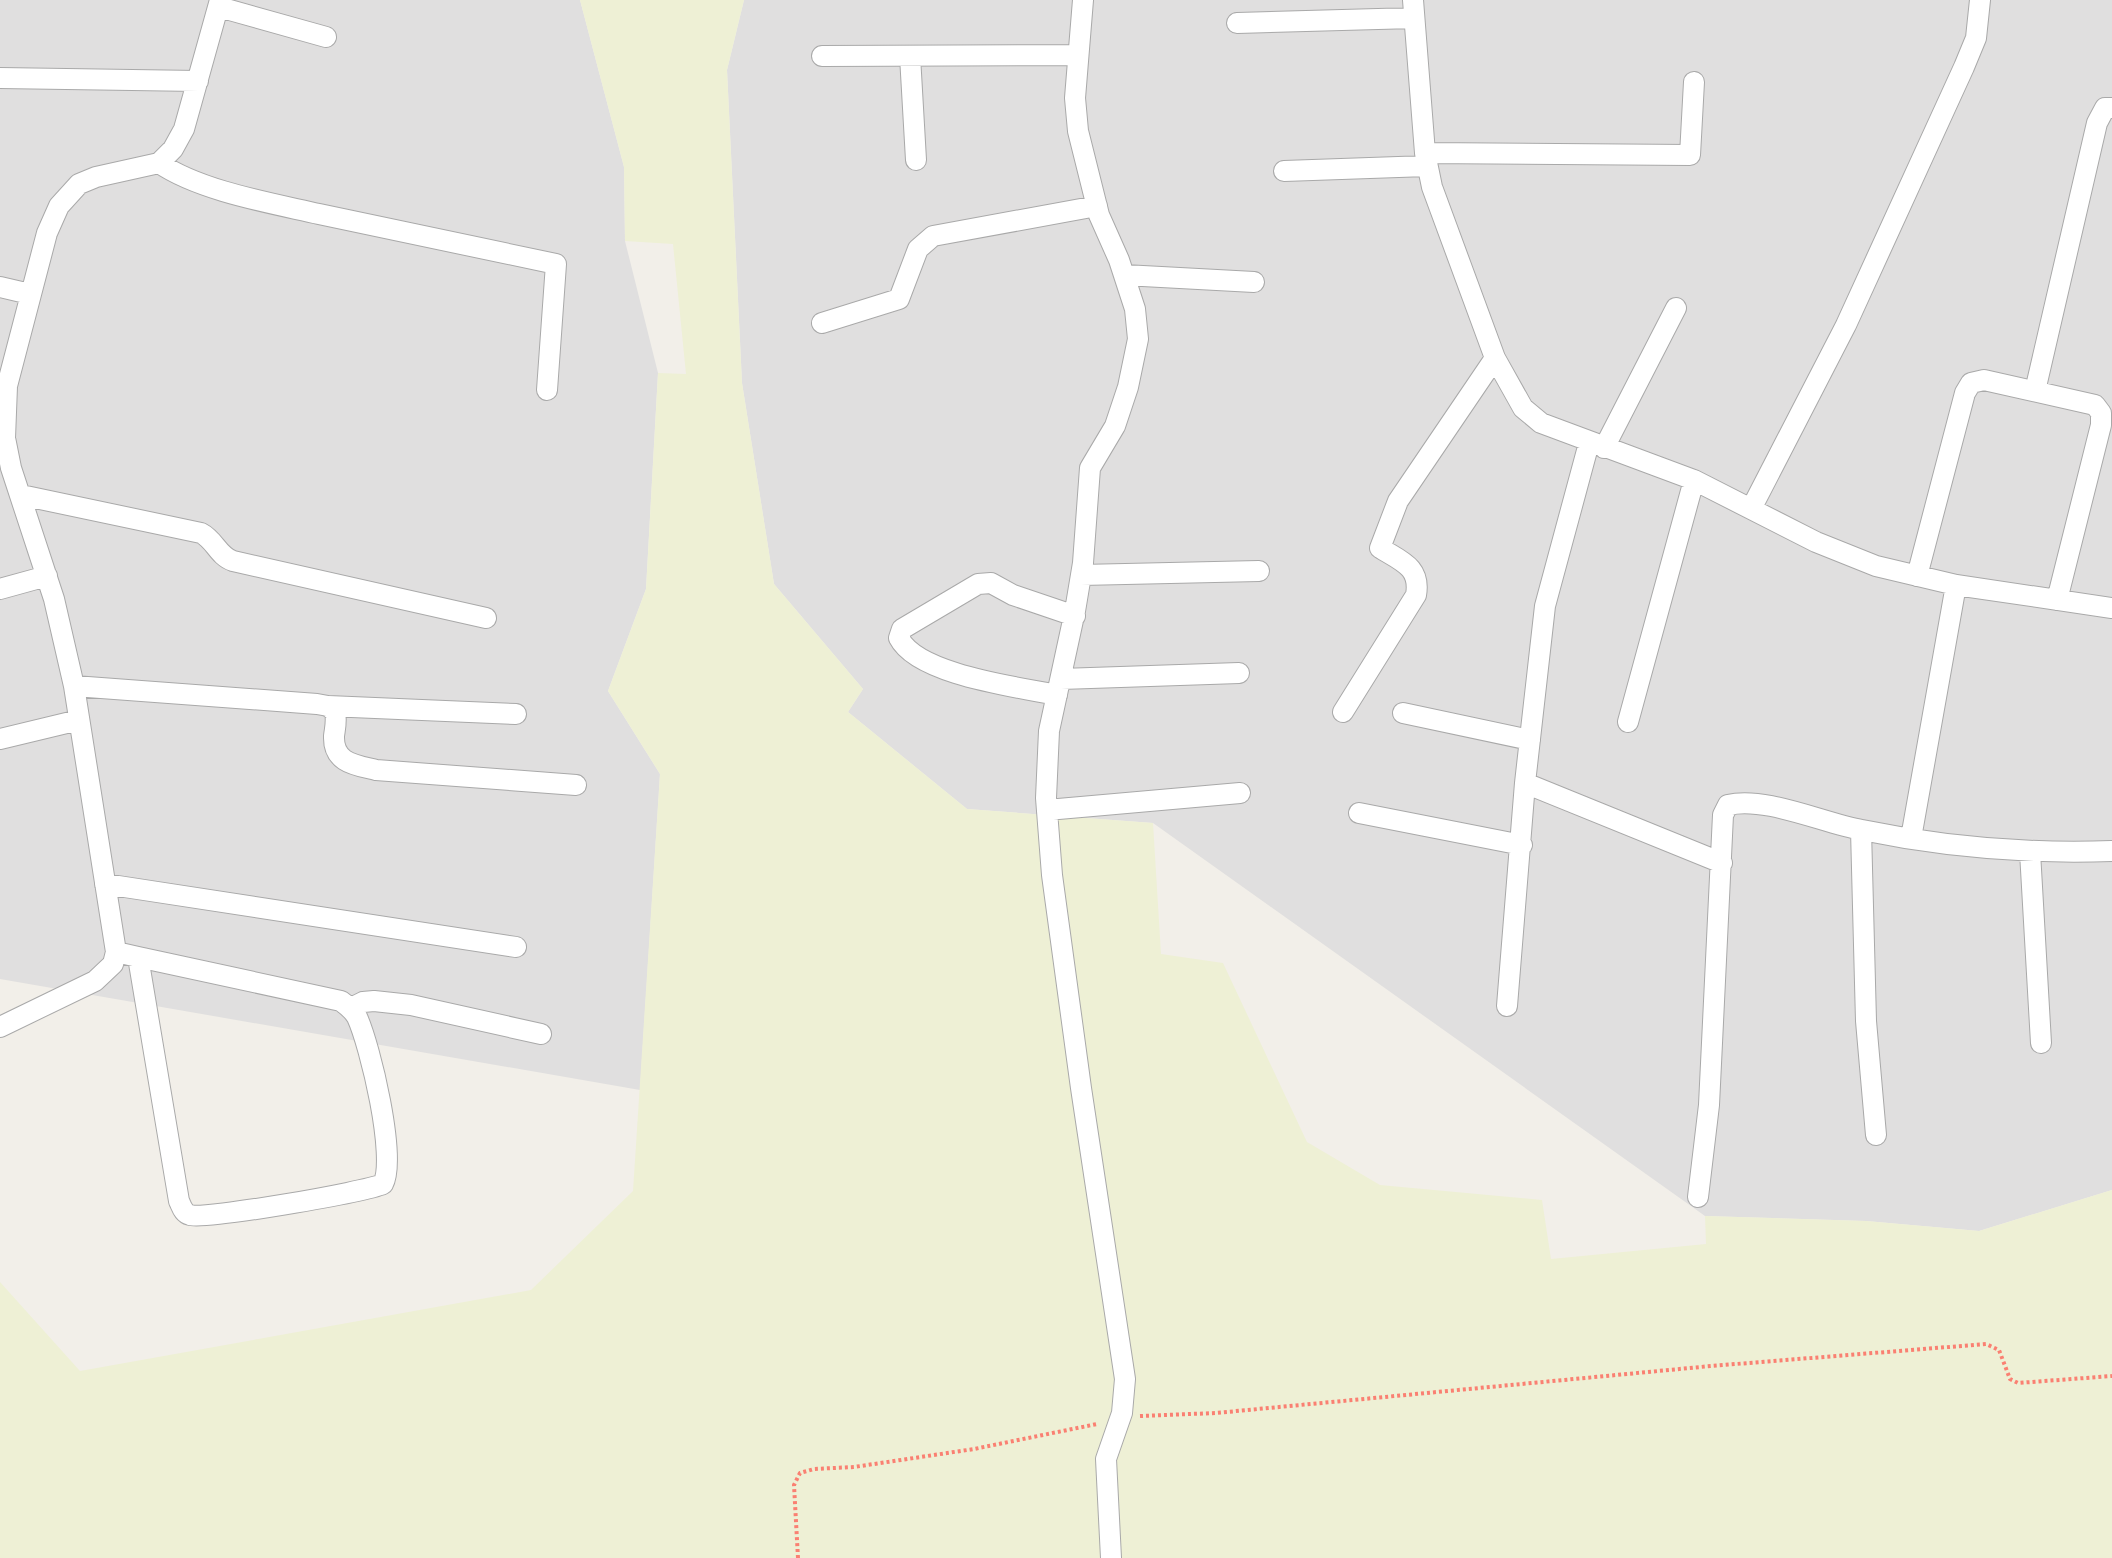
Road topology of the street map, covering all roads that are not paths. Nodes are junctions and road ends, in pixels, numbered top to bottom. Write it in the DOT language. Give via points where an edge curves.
graph roads {
  1 [pos="1083,0"];
  2 [pos="1980,0"];
  3 [pos="219,3"];
  4 [pos="1413,9"];
  5 [pos="1237,23"];
  6 [pos="326,37"];
  7 [pos="1078,55"];
  8 [pos="822,56"];
  9 [pos="910,56"];
  10 [pos="0,78"];
  11 [pos="198,81"];
  12 [pos="1694,82"];
  13 [pos="2112,108"];
  14 [pos="1426,159"];
  15 [pos="916,160"];
  16 [pos="159,163"];
  17 [pos="1284,171"];
  18 [pos="1097,206"];
  19 [pos="1124,275"];
  20 [pos="1254,282"];
  21 [pos="0,287"];
  22 [pos="30,294"];
  23 [pos="1676,309"];
  24 [pos="822,323"];
  25 [pos="1495,358"];
  26 [pos="3,387"];
  27 [pos="548,390"];
  28 [pos="2034,391"];
  29 [pos="1597,445"];
  30 [pos="6,469"];
  31 [pos="1694,480"];
  32 [pos="21,495"];
  33 [pos="1752,509"];
  34 [pos="1259,571"];
  35 [pos="1081,575"];
  36 [pos="47,576"];
  37 [pos="1917,576"];
  38 [pos="1956,585"];
  39 [pos="0,589"];
  40 [pos="2057,600"];
  41 [pos="2112,608"];
  42 [pos="1075,616"];
  43 [pos="486,618"];
  44 [pos="1239,673"];
  45 [pos="74,686"];
  46 [pos="1059,687"];
  47 [pos="328,706"];
  48 [pos="1343,712"];
  49 [pos="1403,713"];
  50 [pos="516,714"];
  51 [pos="79,720"];
  52 [pos="1628,722"];
  53 [pos="0,739"];
  54 [pos="1530,740"];
  55 [pos="1525,783"];
  56 [pos="576,786"];
  57 [pos="1240,794"];
  58 [pos="1047,810"];
  59 [pos="1359,813"];
  60 [pos="1861,830"];
  61 [pos="1911,838"];
  62 [pos="1522,845"];
  63 [pos="2030,852"];
  64 [pos="2112,852"];
  65 [pos="1722,863"];
  66 [pos="105,884"];
  67 [pos="516,947"];
  68 [pos="116,952"];
  69 [pos="138,957"];
  70 [pos="1507,1006"];
  71 [pos="351,1008"];
  72 [pos="0,1027"];
  73 [pos="541,1034"];
  74 [pos="2041,1043"];
  75 [pos="1876,1135"];
  76 [pos="1698,1197"];
  77 [pos="1111,1558"];
  1 -- 7 [label="street"];
  2 -- 33 [label="street" via="1976,38 1964,67 1846,326"];
  3 -- 6 [label="street"];
  3 -- 11 [label="street"];
  4 -- 5 [label="street"];
  4 -- 14 [label="street"];
  7 -- 9 [label="street"];
  7 -- 18 [label="street" via="1078,131"];
  8 -- 9 [label="street"];
  9 -- 15 [label="street"];
  10 -- 11 [label="street"];
  11 -- 16 [label="street" via="184,129"];
  12 -- 14 [label="street" via="1690,155"];
  13 -- 28 [label="street" via="2105,108 2097,123"];
  14 -- 17 [label="street"];
  14 -- 25 [label="street" via="1432,187"];
  16 -- 22 [label="street" via="79,184 59,206"];
  16 -- 27 [label="street" via="197,182 274,204 556,264"];
  18 -- 19 [label="street"];
  18 -- 24 [label="street" via="933,236 918,249 900,298"];
  19 -- 20 [label="street"];
  19 -- 35 [label="street" via="1135,309 1138,339 1115,426 1090,468"];
  21 -- 22 [label="street"];
  22 -- 26 [label="street"];
  23 -- 29 [label="street"];
  25 -- 29 [label="street" via="1523,408 1541,423"];
  25 -- 48 [label="street" via="1398,501 1380,548 1413,569 1418,582 1416,595"];
  26 -- 30 [label="street"];
  28 -- 37 [label="street" via="1984,380 1971,383 1965,393"];
  28 -- 40 [label="street" via="2095,405 2101,413"];
  29 -- 31 [label="street"];
  29 -- 54 [label="street" via="1545,606"];
  30 -- 32 [label="street"];
  31 -- 33 [label="street"];
  31 -- 52 [label="street"];
  32 -- 36 [label="street"];
  32 -- 43 [label="street" via="201,533 209,537 220,554 234,561"];
  33 -- 37 [label="street" via="1816,542 1876,566"];
  34 -- 35 [label="street"];
  35 -- 42 [label="street"];
  36 -- 39 [label="street"];
  36 -- 45 [label="street"];
  37 -- 38 [label="street"];
  38 -- 40 [label="street"];
  38 -- 61 [label="street"];
  40 -- 41 [label="street"];
  42 -- 46 [label="street"];
  42 -- 46 [label="street" via="991,584 978,584 902,629 899,638 904,648 955,674"];
  44 -- 46 [label="street"];
  45 -- 47 [label="street"];
  45 -- 51 [label="street"];
  46 -- 58 [label="street" via="1048,740"];
  47 -- 50 [label="street"];
  47 -- 56 [label="street" via="335,712 337,755 348,763 376,770"];
  49 -- 54 [label="street"];
  51 -- 53 [label="street"];
  51 -- 66 [label="street"];
  54 -- 55 [label="street"];
  55 -- 62 [label="street"];
  55 -- 65 [label="street"];
  57 -- 58 [label="street"];
  58 -- 77 [label="street" via="1079,1076 1125,1379 1125,1396 1106,1460"];
  59 -- 62 [label="street"];
  60 -- 61 [label="street"];
  60 -- 65 [label="street" via="1740,802 1728,805 1723,815"];
  60 -- 75 [label="street" via="1866,1021"];
  61 -- 63 [label="street"];
  62 -- 70 [label="street"];
  63 -- 64 [label="street"];
  63 -- 74 [label="street"];
  65 -- 76 [label="street" via="1709,1105"];
  66 -- 67 [label="street"];
  66 -- 68 [label="street"];
  68 -- 69 [label="street"];
  68 -- 72 [label="street" via="113,964 95,981"];
  69 -- 71 [label="street" via="341,1001"];
  69 -- 71 [label="street" via="179,1201 183,1211 190,1215 229,1214 382,1184 387,1176 380,1100 366,1043"];
  71 -- 73 [label="street" via="374,1000 411,1005"];
}
